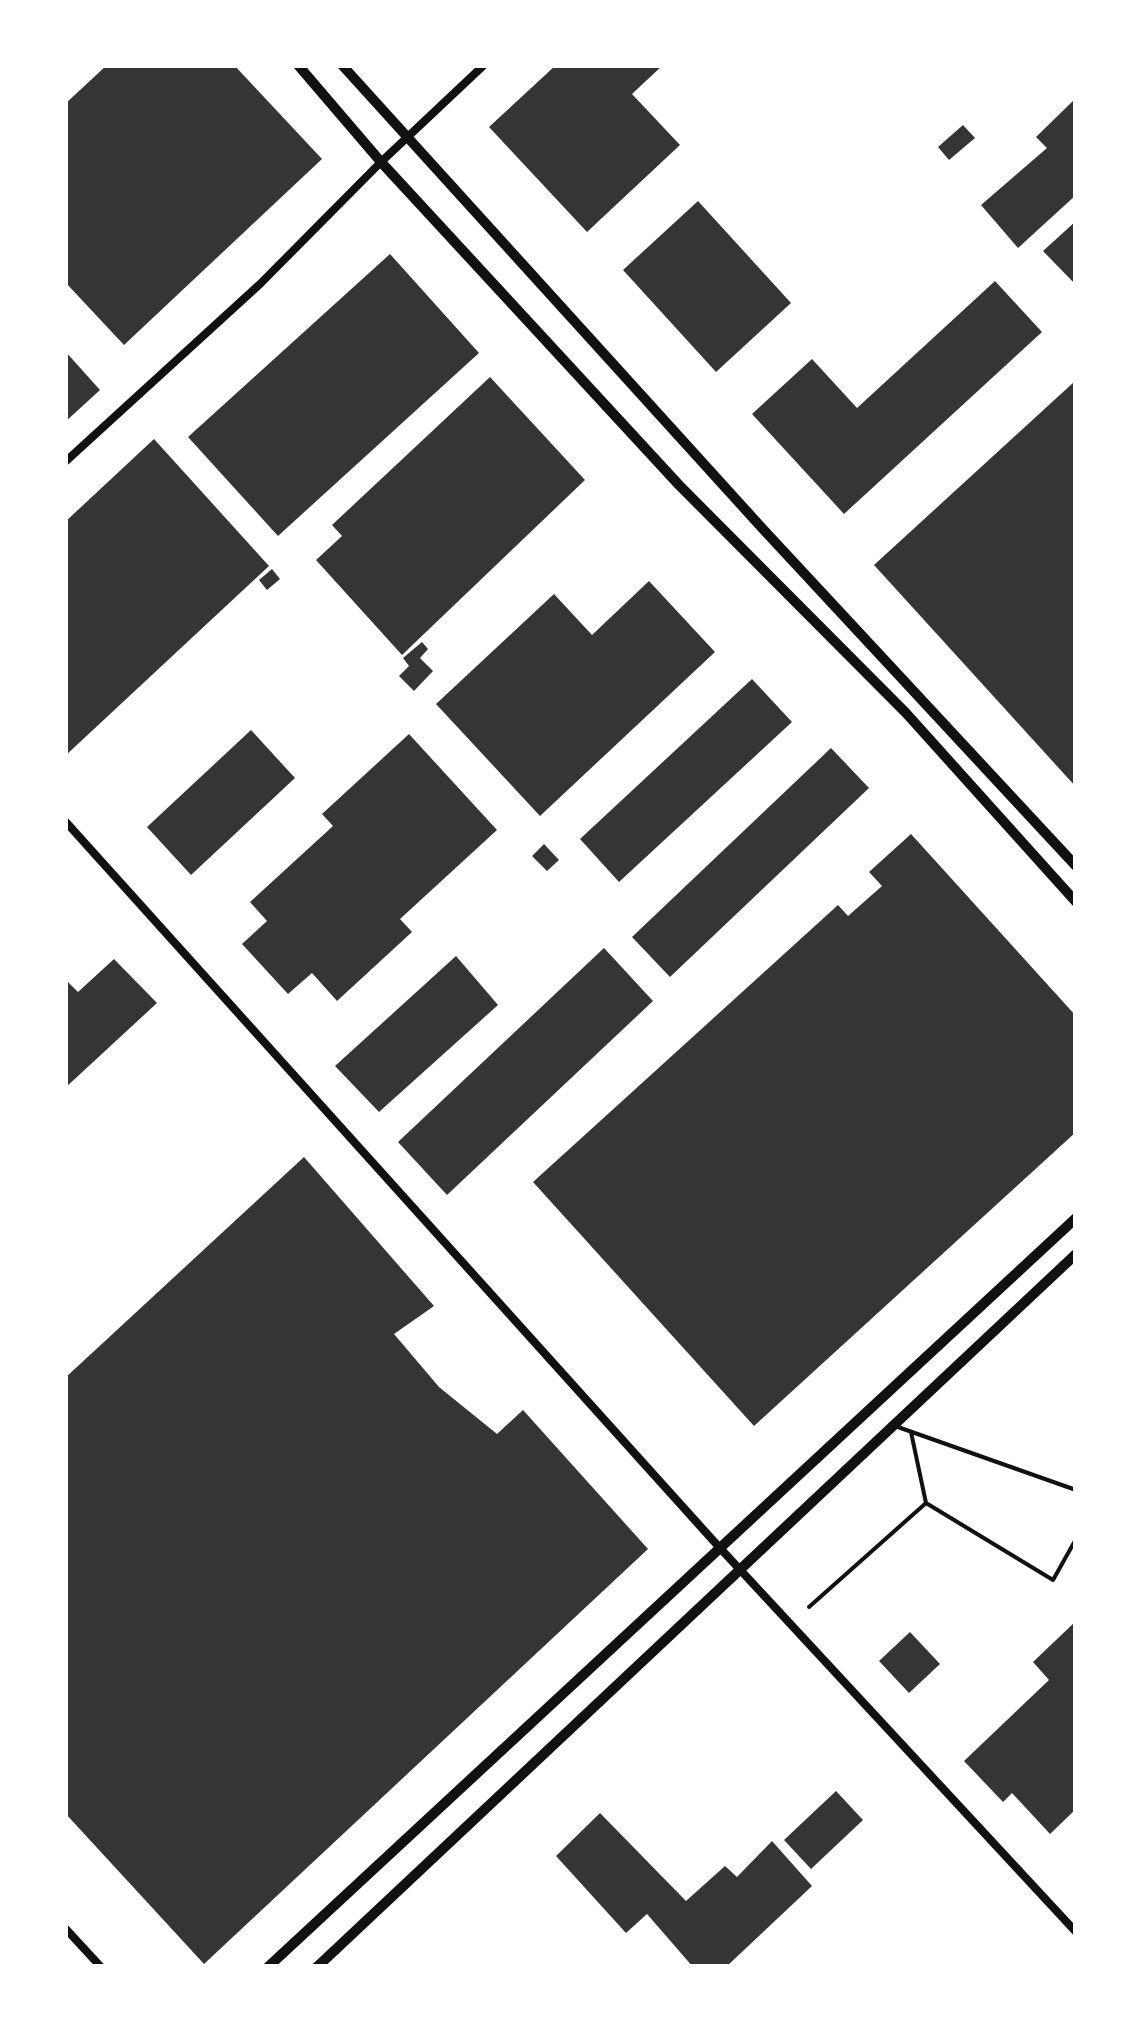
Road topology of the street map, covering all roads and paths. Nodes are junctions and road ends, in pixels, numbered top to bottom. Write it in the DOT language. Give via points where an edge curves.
graph roads {
  1 [pos="298,65"];
  2 [pos="342,65"];
  3 [pos="484,65"];
  4 [pos="406,138"];
  5 [pos="381,162"];
  6 [pos="65,462"];
  7 [pos="65,821"];
  8 [pos="1076,866"];
  9 [pos="1076,902"];
  10 [pos="1076,1218"];
  11 [pos="1076,1254"];
  12 [pos="895,1426"];
  13 [pos="910,1432"];
  14 [pos="1076,1490"];
  15 [pos="926,1502"];
  16 [pos="1076,1539"];
  17 [pos="719,1546"];
  18 [pos="740,1570"];
  19 [pos="808,1608"];
  20 [pos="65,1928"];
  21 [pos="1076,1932"];
  22 [pos="100,1967"];
  23 [pos="268,1967"];
  24 [pos="317,1967"];
  1 -- 5 [label="street"];
  2 -- 4 [label="street"];
  3 -- 4 [label="street"];
  4 -- 5 [label="street"];
  4 -- 8 [label="street"];
  5 -- 6 [label="street" via="260,284"];
  5 -- 9 [label="street"];
  7 -- 17 [label="street"];
  10 -- 17 [label="street"];
  11 -- 12 [label="street"];
  12 -- 13 [label="lane"];
  12 -- 18 [label="street"];
  13 -- 14 [label="lane"];
  13 -- 15 [label="lane"];
  15 -- 16 [label="lane" via="1054,1580"];
  15 -- 19 [label="lane"];
  17 -- 18 [label="street"];
  17 -- 23 [label="street"];
  18 -- 21 [label="street"];
  18 -- 24 [label="street"];
  20 -- 22 [label="street"];
}
